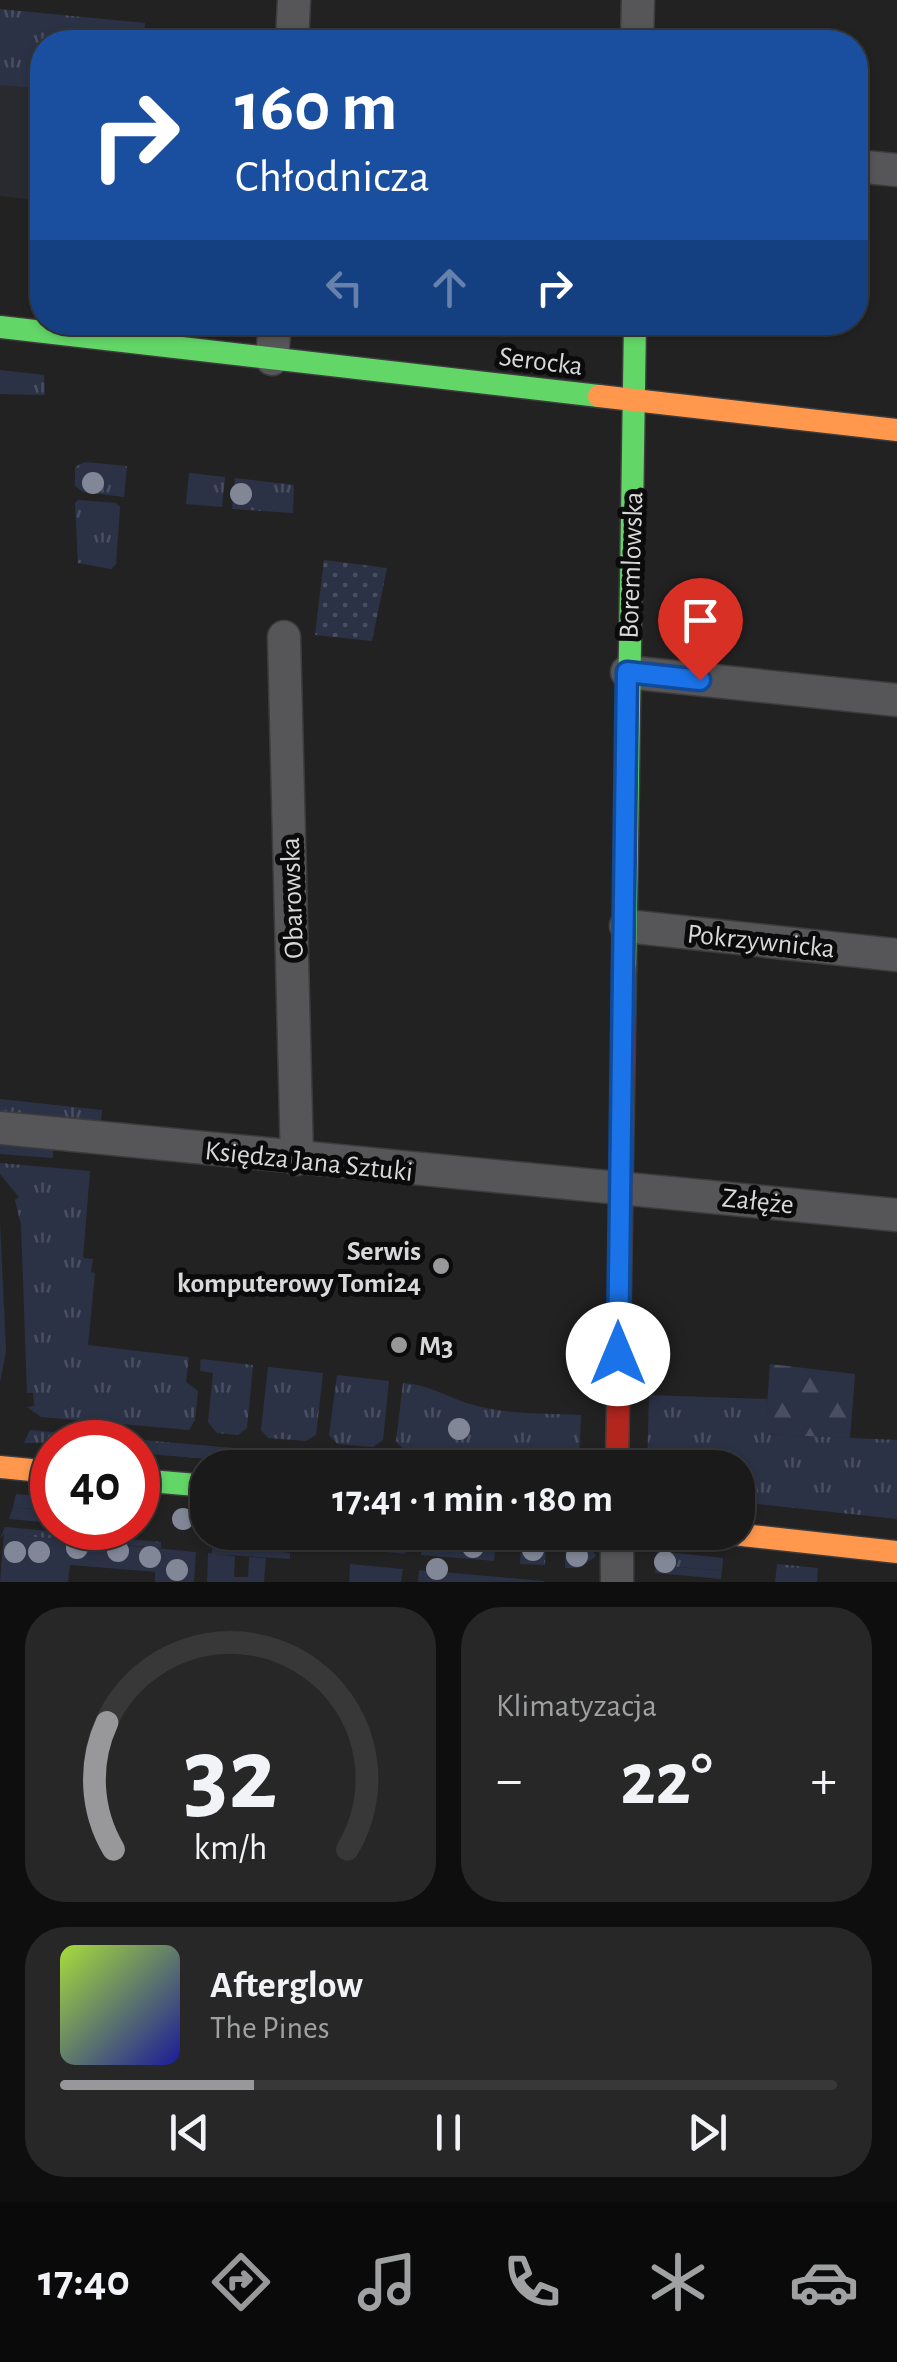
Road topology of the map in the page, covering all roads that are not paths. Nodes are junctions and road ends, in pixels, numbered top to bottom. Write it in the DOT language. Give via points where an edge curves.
graph roads {
  1 [pos="294,0"];
  2 [pos="638,0"];
  3 [pos="293,30"];
  4 [pos="637,30"];
  5 [pos="868,167"];
  6 [pos="897,170"];
  7 [pos="0,327"];
  8 [pos="30,331"];
  9 [pos="68,335"];
  10 [pos="274,335"];
  11 [pos="635,335"];
  12 [pos="272,359"];
  13 [pos="634,400"];
  14 [pos="897,430"];
  15 [pos="284,637"];
  16 [pos="627,672"];
  17 [pos="897,700"];
  18 [pos="626,926"];
  19 [pos="897,955"];
  20 [pos="0,1128"];
  21 [pos="296,1158"];
  22 [pos="618,1188"];
  23 [pos="897,1214"];
  24 [pos="618,1450"];
  25 [pos="0,1468"];
  26 [pos="30,1470"];
  27 [pos="160,1482"];
  28 [pos="190,1484"];
  29 [pos="755,1536"];
  30 [pos="617,1550"];
  31 [pos="897,1552"];
  32 [pos="617,1582"];
  1 -- 3 [label="street"];
  2 -- 4 [label="street"];
  5 -- 6 [label="street"];
  7 -- 8 [label="street, Serocka"];
  9 -- 12 [label="street, Serocka"];
  10 -- 12 [label="street"];
  11 -- 13 [label="street, Boremlowska"];
  12 -- 13 [label="street, Serocka"];
  13 -- 14 [label="street, Serocka"];
  13 -- 16 [label="street, Boremlowska"];
  15 -- 21 [label="street, Obarowska"];
  16 -- 17 [label="street"];
  16 -- 18 [label="street, Boremlowska"];
  18 -- 19 [label="street, Pokrzywnicka"];
  18 -- 22 [label="street, Boremlowska"];
  20 -- 21 [label="street, Księdza Jana Sztuki"];
  21 -- 22 [label="street, Księdza Jana Sztuki"];
  22 -- 23 [label="street, Załęże"];
  22 -- 24 [label="street, Boremlowska"];
  25 -- 26 [label="street"];
  27 -- 28 [label="street"];
  29 -- 31 [label="street"];
  30 -- 32 [label="street"];
}
